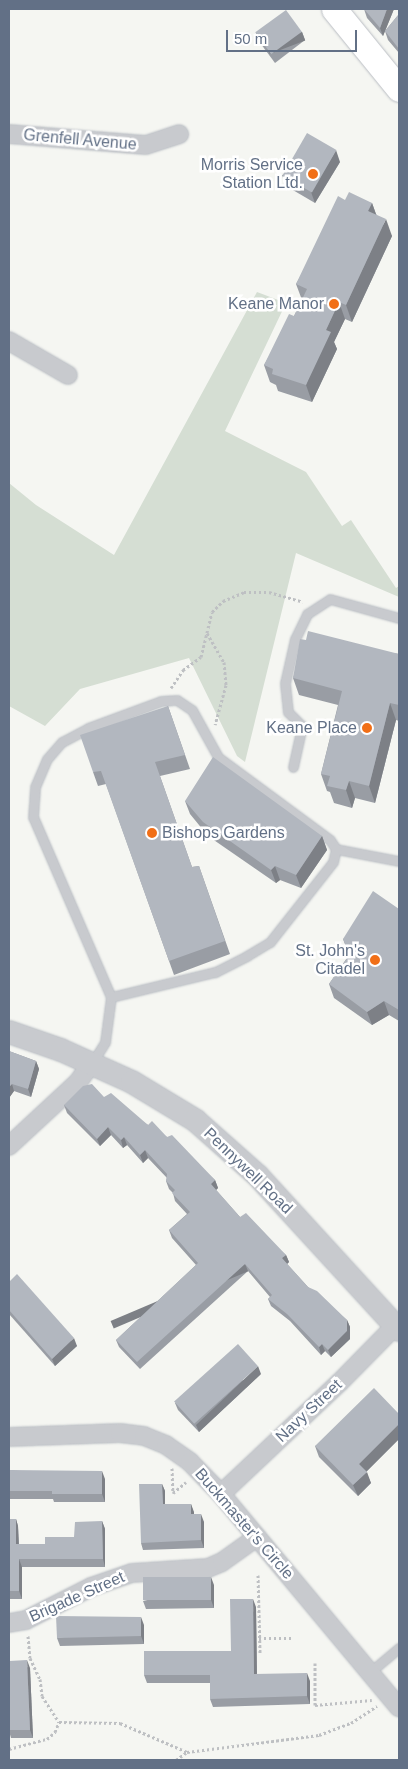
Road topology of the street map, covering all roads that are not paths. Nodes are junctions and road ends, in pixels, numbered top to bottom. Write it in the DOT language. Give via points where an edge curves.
graph roads {
  1 [pos="334,9"];
  2 [pos="399,89"];
  3 [pos="9,134"];
  4 [pos="179,134"];
  5 [pos="9,342"];
  6 [pos="68,375"];
  7 [pos="399,618"];
  8 [pos="293,767"];
  9 [pos="336,849"];
  10 [pos="399,862"];
  11 [pos="111,997"];
  12 [pos="9,1032"];
  13 [pos="92,1063"];
  14 [pos="9,1146"];
  15 [pos="397,1328"];
  16 [pos="9,1437"];
  17 [pos="221,1494"];
  18 [pos="256,1537"];
  19 [pos="9,1623"];
  20 [pos="399,1648"];
  21 [pos="369,1673"];
  22 [pos="399,1708"];
  1 -- 2 [label="main road"];
  3 -- 4 [label="street, Grenfell Avenue" via="146,145"];
  5 -- 6 [label="street"];
  7 -- 8 [label="lane" via="330,599 307,614 295,639 285,683 288,712 302,726"];
  9 -- 10 [label="lane"];
  9 -- 11 [label="lane" via="333,862 270,942 215,972"];
  9 -- 11 [label="lane" via="330,840 218,757 192,710 177,700 161,701 88,728 62,742 47,759 34,787 33,817"];
  11 -- 13 [label="lane" via="106,1042"];
  12 -- 13 [label="street, Pennywell Road"];
  13 -- 14 [label="street" via="78,1082"];
  13 -- 15 [label="street, Pennywell Road" via="152,1092 231,1149"];
  15 -- 17 [label="street, Navy Street"];
  16 -- 17 [label="street, Buckmaster's Circle" via="103,1433 144,1436 166,1445 190,1462"];
  17 -- 18 [label="street, Buckmaster's Circle"];
  18 -- 19 [label="street, Brigade Street" via="222,1562 208,1568 132,1573 91,1587 26,1620"];
  18 -- 21 [label="street, Buckmaster's Circle"];
  20 -- 21 [label="lane"];
  21 -- 22 [label="street, Buckmaster's Circle"];
}
